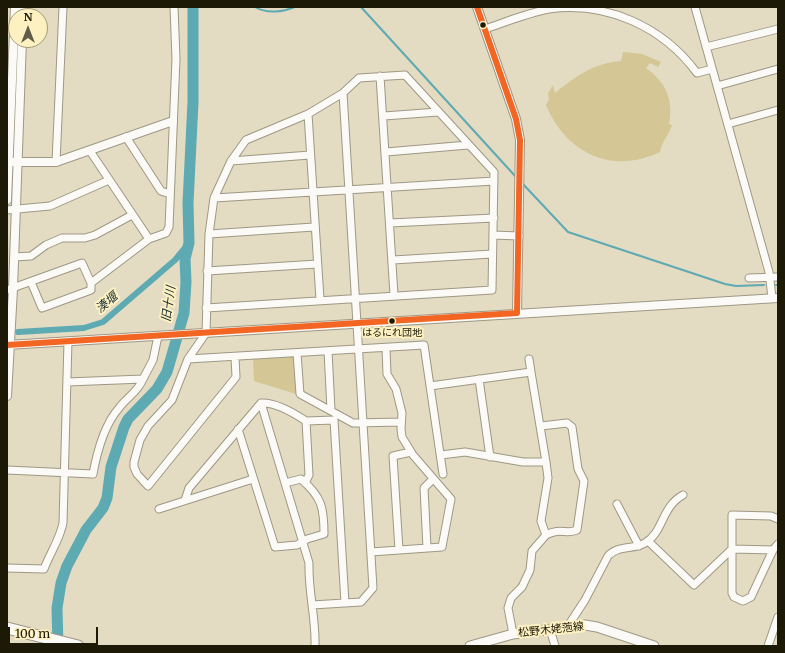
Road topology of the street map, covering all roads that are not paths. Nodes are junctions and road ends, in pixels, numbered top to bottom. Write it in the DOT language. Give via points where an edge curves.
graph roads {
  1 [pos="15,7"];
  2 [pos="63,7"];
  3 [pos="174,7"];
  4 [pos="477,7"];
  5 [pos="695,7"];
  6 [pos="485,29"];
  7 [pos="778,29"];
  8 [pos="706,47"];
  9 [pos="21,48"];
  10 [pos="712,69"];
  11 [pos="778,69"];
  12 [pos="380,76"];
  13 [pos="717,86"];
  14 [pos="343,94"];
  15 [pos="778,110"];
  16 [pos="438,112"];
  17 [pos="308,114"];
  18 [pos="384,116"];
  19 [pos="173,121"];
  20 [pos="728,124"];
  21 [pos="126,137"];
  22 [pos="468,145"];
  23 [pos="90,151"];
  24 [pos="386,152"];
  25 [pos="310,155"];
  26 [pos="231,161"];
  27 [pos="10,162"];
  28 [pos="56,162"];
  29 [pos="109,180"];
  30 [pos="494,181"];
  31 [pos="388,186"];
  32 [pos="349,189"];
  33 [pos="312,192"];
  34 [pos="170,194"];
  35 [pos="214,198"];
  36 [pos="7,200"];
  37 [pos="11,210"];
  38 [pos="132,215"];
  39 [pos="494,218"];
  40 [pos="390,223"];
  41 [pos="314,228"];
  42 [pos="209,234"];
  43 [pos="493,235"];
  44 [pos="519,236"];
  45 [pos="149,239"];
  46 [pos="492,254"];
  47 [pos="14,257"];
  48 [pos="392,260"];
  49 [pos="317,264"];
  50 [pos="207,271"];
  51 [pos="770,277"];
  52 [pos="778,277"];
  53 [pos="749,278"];
  54 [pos="31,282"];
  55 [pos="91,283"];
  56 [pos="10,289"];
  57 [pos="394,295"];
  58 [pos="356,297"];
  59 [pos="775,298"];
  60 [pos="320,299"];
  61 [pos="206,308"];
  62 [pos="517,313"];
  63 [pos="357,323"];
  64 [pos="206,333"];
  65 [pos="162,335"];
  66 [pos="68,341"];
  67 [pos="8,345"];
  68 [pos="386,348"];
  69 [pos="359,349"];
  70 [pos="328,351"];
  71 [pos="297,353"];
  72 [pos="235,357"];
  73 [pos="188,359"];
  74 [pos="529,359"];
  75 [pos="531,372"];
  76 [pos="143,379"];
  77 [pos="479,379"];
  78 [pos="67,382"];
  79 [pos="430,386"];
  80 [pos="7,396"];
  81 [pos="260,404"];
  82 [pos="331,410"];
  83 [pos="306,421"];
  84 [pos="401,422"];
  85 [pos="363,423"];
  86 [pos="541,426"];
  87 [pos="238,429"];
  88 [pos="411,452"];
  89 [pos="441,455"];
  90 [pos="490,456"];
  91 [pos="546,462"];
  92 [pos="7,470"];
  93 [pos="64,473"];
  94 [pos="443,474"];
  95 [pos="253,479"];
  96 [pos="433,480"];
  97 [pos="285,483"];
  98 [pos="305,483"];
  99 [pos="683,495"];
  100 [pos="186,500"];
  101 [pos="617,504"];
  102 [pos="159,509"];
  103 [pos="778,519"];
  104 [pos="546,535"];
  105 [pos="303,541"];
  106 [pos="648,541"];
  107 [pos="778,544"];
  108 [pos="639,546"];
  109 [pos="428,548"];
  110 [pos="732,549"];
  111 [pos="399,550"];
  112 [pos="773,550"];
  113 [pos="371,552"];
  114 [pos="7,568"];
  115 [pos="345,603"];
  116 [pos="312,605"];
  117 [pos="778,617"];
  118 [pos="568,626"];
  119 [pos="7,628"];
  120 [pos="550,629"];
  121 [pos="513,634"];
  122 [pos="75,645"];
  123 [pos="315,646"];
  124 [pos="470,646"];
  125 [pos="555,646"];
  126 [pos="654,646"];
  127 [pos="768,646"];
  1 -- 27 [label="street"];
  2 -- 28 [label="street"];
  3 -- 19 [label="street" via="176,59"];
  4 -- 6 [label="street"];
  5 -- 8 [label="street"];
  6 -- 10 [label="street" via="550,9 602,11 628,18 660,36 686,58 696,73"];
  6 -- 44 [label="street" via="516,119 520,140"];
  7 -- 8 [label="street"];
  8 -- 10 [label="street"];
  9 -- 27 [label="street"];
  10 -- 13 [label="street"];
  11 -- 13 [label="street"];
  12 -- 14 [label="street" via="359,78"];
  12 -- 16 [label="street" via="405,75"];
  12 -- 18 [label="street"];
  13 -- 20 [label="street"];
  14 -- 17 [label="street"];
  14 -- 32 [label="street"];
  15 -- 20 [label="street"];
  16 -- 18 [label="street"];
  16 -- 22 [label="street"];
  17 -- 25 [label="street"];
  17 -- 26 [label="street" via="246,140"];
  18 -- 24 [label="street"];
  19 -- 21 [label="street"];
  19 -- 34 [label="street"];
  20 -- 51 [label="street"];
  21 -- 23 [label="street"];
  21 -- 34 [label="street" via="160,191"];
  22 -- 24 [label="street"];
  22 -- 30 [label="street" via="494,172"];
  23 -- 28 [label="street"];
  23 -- 29 [label="street"];
  24 -- 31 [label="street"];
  25 -- 26 [label="street"];
  25 -- 33 [label="street"];
  26 -- 35 [label="street"];
  27 -- 28 [label="street"];
  27 -- 36 [label="street"];
  27 -- 37 [label="street"];
  29 -- 37 [label="street" via="50,206"];
  29 -- 38 [label="street"];
  30 -- 31 [label="street"];
  30 -- 39 [label="street"];
  31 -- 32 [label="street"];
  31 -- 40 [label="street"];
  32 -- 33 [label="street"];
  32 -- 58 [label="street"];
  33 -- 35 [label="street"];
  33 -- 41 [label="street"];
  34 -- 45 [label="street" via="169,227 166,233"];
  35 -- 42 [label="street"];
  37 -- 47 [label="street"];
  38 -- 45 [label="street"];
  38 -- 47 [label="street" via="95,235 85,238 62,238 31,256"];
  39 -- 40 [label="street"];
  39 -- 43 [label="street"];
  40 -- 48 [label="street"];
  41 -- 42 [label="street"];
  41 -- 49 [label="street"];
  42 -- 50 [label="street"];
  43 -- 44 [label="street"];
  43 -- 46 [label="street"];
  44 -- 62 [label="street"];
  45 -- 55 [label="street"];
  46 -- 48 [label="street"];
  46 -- 57 [label="street" via="492,290"];
  47 -- 56 [label="street"];
  48 -- 57 [label="street"];
  49 -- 50 [label="street"];
  49 -- 60 [label="street"];
  50 -- 61 [label="street"];
  51 -- 52 [label="street"];
  51 -- 53 [label="street"];
  51 -- 59 [label="street"];
  54 -- 55 [label="street" via="82,262"];
  54 -- 55 [label="street" via="42,308 91,290"];
  54 -- 56 [label="street"];
  56 -- 67 [label="street"];
  57 -- 58 [label="street"];
  58 -- 60 [label="street"];
  58 -- 63 [label="street"];
  59 -- 62 [label="street"];
  60 -- 61 [label="street"];
  61 -- 64 [label="street"];
  62 -- 63 [label="street"];
  63 -- 64 [label="street"];
  63 -- 69 [label="street"];
  64 -- 65 [label="street"];
  64 -- 73 [label="street"];
  65 -- 66 [label="street"];
  65 -- 76 [label="street"];
  66 -- 67 [label="street"];
  66 -- 78 [label="street"];
  67 -- 80 [label="street"];
  68 -- 69 [label="street"];
  68 -- 79 [label="street" via="424,345"];
  68 -- 84 [label="street" via="387,374 398,395"];
  69 -- 70 [label="street"];
  69 -- 85 [label="street"];
  70 -- 71 [label="street"];
  70 -- 82 [label="street"];
  71 -- 72 [label="street"];
  71 -- 82 [label="street" via="300,394"];
  72 -- 73 [label="street"];
  72 -- 73 [label="street" via="236,377 148,486 134,467 140,440 148,426 172,400"];
  74 -- 75 [label="street"];
  75 -- 77 [label="street"];
  75 -- 86 [label="street"];
  76 -- 78 [label="street"];
  76 -- 93 [label="street" via="140,388 118,408 97,452 93,474"];
  77 -- 79 [label="street"];
  77 -- 90 [label="street"];
  78 -- 93 [label="street"];
  79 -- 89 [label="street"];
  81 -- 83 [label="street" via="289,412"];
  81 -- 87 [label="street"];
  81 -- 97 [label="street"];
  82 -- 85 [label="street" via="353,423"];
  83 -- 98 [label="street" via="309,475"];
  83 -- 115 [label="street" via="334,420"];
  84 -- 85 [label="street"];
  84 -- 88 [label="street" via="402,437"];
  85 -- 113 [label="street"];
  86 -- 91 [label="street"];
  86 -- 104 [label="street" via="567,423 572,427 578,469 584,481 577,530 554,530"];
  87 -- 95 [label="street"];
  87 -- 100 [label="street" via="189,488"];
  88 -- 96 [label="street"];
  88 -- 111 [label="street" via="394,456"];
  89 -- 90 [label="street" via="465,452"];
  89 -- 94 [label="street"];
  90 -- 91 [label="street" via="523,462"];
  91 -- 104 [label="street" via="548,478 541,521"];
  92 -- 93 [label="street"];
  93 -- 114 [label="street" via="63,523 44,569"];
  95 -- 100 [label="street"];
  95 -- 105 [label="street" via="274,548 297,546"];
  96 -- 109 [label="street" via="424,488"];
  96 -- 109 [label="street" via="451,501 443,546"];
  97 -- 98 [label="street" via="298,478"];
  97 -- 105 [label="street"];
  98 -- 105 [label="street" via="322,506 324,534"];
  99 -- 106 [label="street" via="674,500"];
  100 -- 102 [label="street"];
  101 -- 108 [label="street"];
  103 -- 110 [label="street" via="771,516 732,515"];
  104 -- 121 [label="street" via="532,551 530,570 522,587 511,598 508,608"];
  105 -- 116 [label="street" via="309,563 308,580"];
  106 -- 108 [label="street"];
  106 -- 110 [label="street" via="694,585"];
  107 -- 112 [label="street"];
  108 -- 118 [label="street" via="612,551"];
  109 -- 111 [label="street"];
  110 -- 112 [label="street"];
  110 -- 112 [label="street" via="732,593 742,601 751,597"];
  111 -- 113 [label="street"];
  113 -- 115 [label="street" via="373,590 361,602"];
  115 -- 116 [label="street"];
  116 -- 123 [label="street"];
  117 -- 127 [label="street"];
  118 -- 120 [label="main road, 松野木姥萢線"];
  118 -- 126 [label="main road, 松野木姥萢線" via="597,627"];
  119 -- 122 [label="highway"];
  120 -- 121 [label="main road, 松野木姥萢線"];
  120 -- 125 [label="street"];
  121 -- 124 [label="main road, 松野木姥萢線"];
}
